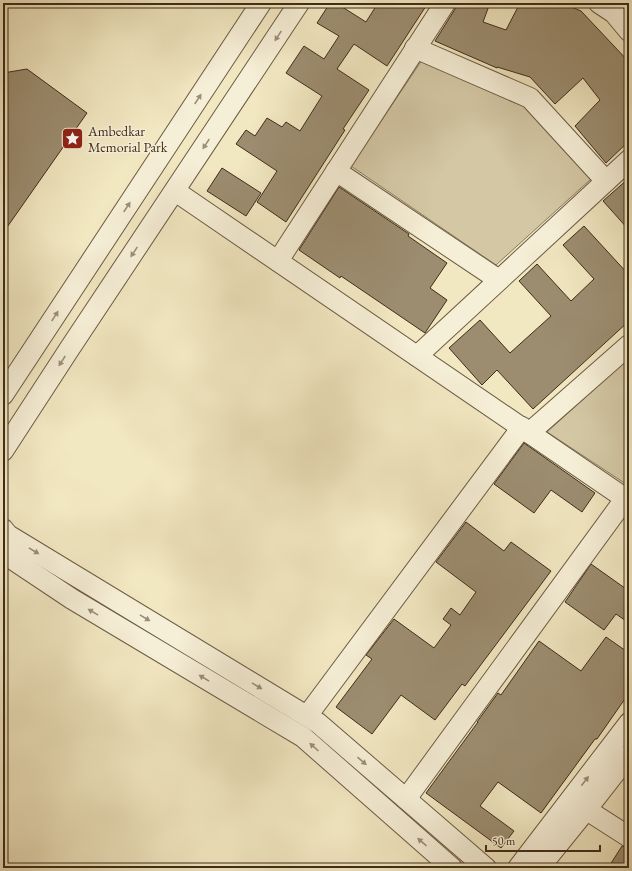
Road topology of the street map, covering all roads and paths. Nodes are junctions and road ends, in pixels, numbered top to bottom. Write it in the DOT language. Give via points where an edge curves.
graph roads {
  1 [pos="261,3"];
  2 [pos="299,3"];
  3 [pos="445,3"];
  4 [pos="605,5"];
  5 [pos="629,30"];
  6 [pos="415,48"];
  7 [pos="629,160"];
  8 [pos="336,171"];
  9 [pos="606,181"];
  10 [pos="175,191"];
  11 [pos="278,261"];
  12 [pos="499,280"];
  13 [pos="629,345"];
  14 [pos="417,356"];
  15 [pos="3,395"];
  16 [pos="525,430"];
  17 [pos="3,451"];
  18 [pos="628,499"];
  19 [pos="3,528"];
  20 [pos="3,553"];
  21 [pos="307,716"];
  22 [pos="628,728"];
  23 [pos="629,755"];
  24 [pos="406,799"];
  25 [pos="579,805"];
  26 [pos="629,837"];
  27 [pos="452,868"];
  28 [pos="486,868"];
  29 [pos="518,868"];
  30 [pos="539,868"];
  15 -- 1 [label="street, one-way"];
  2 -- 10 [label="street, one-way"];
  3 -- 6 [label="street"];
  4 -- 5 [label="street"];
  6 -- 8 [label="street"];
  6 -- 9 [label="street" via="530,98"];
  7 -- 9 [label="street"];
  8 -- 11 [label="street"];
  8 -- 12 [label="street"];
  9 -- 12 [label="street"];
  10 -- 11 [label="street"];
  10 -- 17 [label="street, one-way"];
  11 -- 14 [label="street"];
  12 -- 14 [label="street"];
  13 -- 16 [label="street"];
  14 -- 16 [label="street"];
  16 -- 18 [label="street"];
  16 -- 21 [label="street"];
  18 -- 24 [label="street"];
  19 -- 21 [label="street, one-way" via="8,535"];
  27 -- 20 [label="street, one-way" via="303,737 72,599"];
  21 -- 24 [label="street, one-way" via="318,722"];
  25 -- 22 [label="street, one-way"];
  23 -- 25 [label="street"];
  24 -- 28 [label="street"];
  25 -- 26 [label="street"];
  25 -- 29 [label="street"];
  25 -- 30 [label="street"];
}
